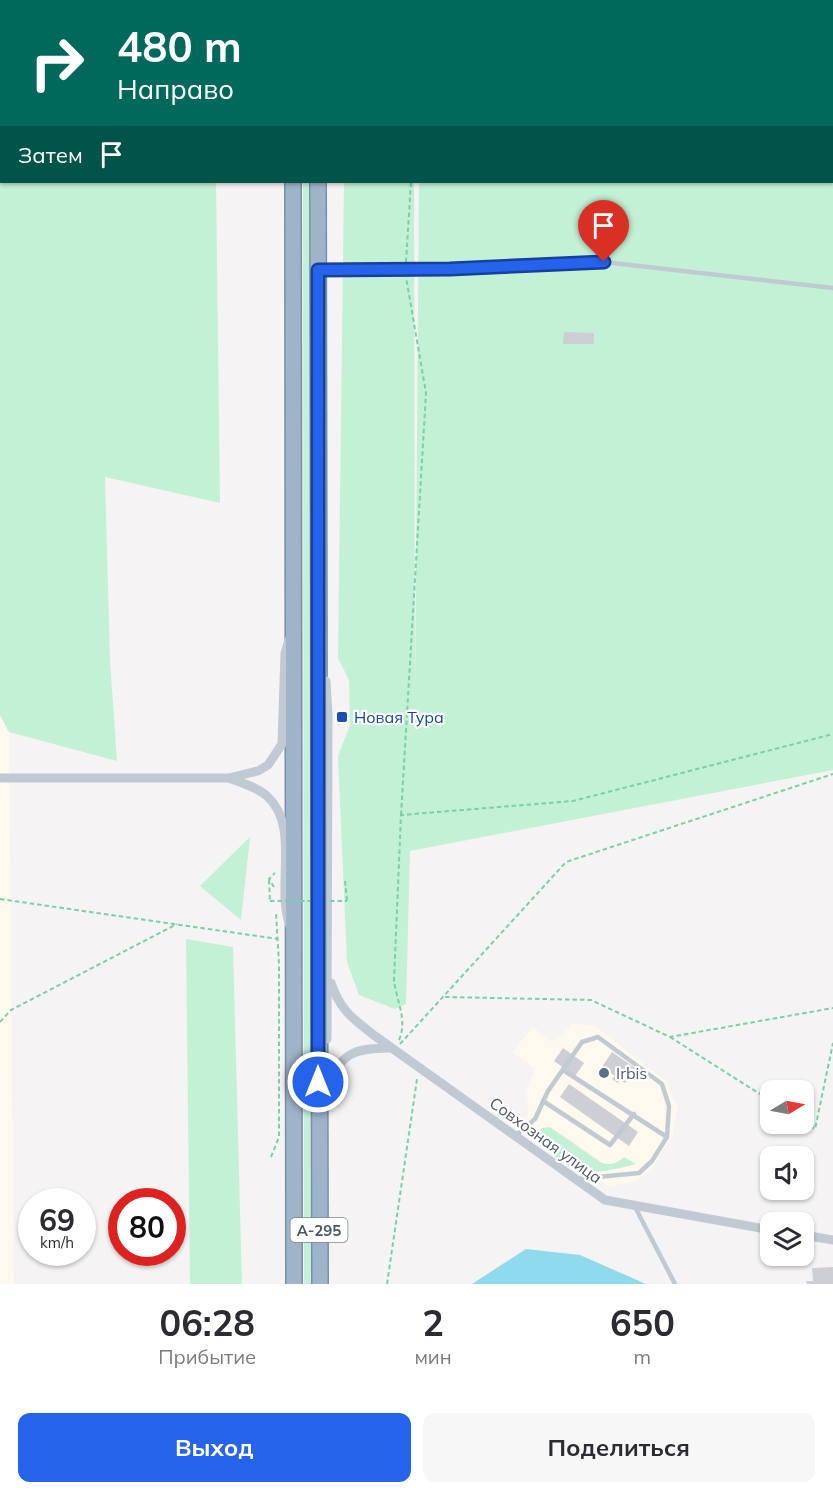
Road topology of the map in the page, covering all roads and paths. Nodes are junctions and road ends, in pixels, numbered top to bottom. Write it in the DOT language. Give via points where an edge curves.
graph roads {
  1 [pos="293,183"];
  2 [pos="318,183"];
  3 [pos="411,183"];
  4 [pos="318,270"];
  5 [pos="405,270"];
  6 [pos="833,288"];
  7 [pos="294,630"];
  8 [pos="319,640"];
  9 [pos="833,734"];
  10 [pos="833,774"];
  11 [pos="0,778"];
  12 [pos="229,778"];
  13 [pos="401,815"];
  14 [pos="275,873"];
  15 [pos="269,879"];
  16 [pos="345,880"];
  17 [pos="276,890"];
  18 [pos="0,898"];
  19 [pos="276,913"];
  20 [pos="177,924"];
  21 [pos="294,938"];
  22 [pos="278,939"];
  23 [pos="328,974"];
  24 [pos="443,997"];
  25 [pos="833,1008"];
  26 [pos="0,1022"];
  27 [pos="670,1037"];
  28 [pos="833,1043"];
  29 [pos="392,1049"];
  30 [pos="419,1066"];
  31 [pos="563,1070"];
  32 [pos="326,1090"];
  33 [pos="760,1094"];
  34 [pos="543,1101"];
  35 [pos="634,1114"];
  36 [pos="814,1128"];
  37 [pos="515,1136"];
  38 [pos="667,1137"];
  39 [pos="271,1157"];
  40 [pos="318,1175"];
  41 [pos="575,1179"];
  42 [pos="635,1206"];
  43 [pos="760,1228"];
  44 [pos="814,1237"];
  45 [pos="833,1240"];
  46 [pos="672,1278"];
  47 [pos="294,1284"];
  48 [pos="320,1284"];
  49 [pos="387,1284"];
  50 [pos="675,1284"];
  51 [pos="681,1284"];
  1 -- 7 [label="highway, А-295"];
  2 -- 4 [label="highway, А-295"];
  3 -- 5 [label="path"];
  4 -- 5 [label="lane"];
  4 -- 8 [label="highway, А-295"];
  5 -- 6 [label="lane" via="604,262"];
  5 -- 13 [label="path" via="426,393"];
  7 -- 12 [label="street" via="285,652 282,744 268,765"];
  7 -- 21 [label="highway, А-295"];
  8 -- 23 [label="street, А-295" via="328,716"];
  8 -- 40 [label="highway, А-295"];
  9 -- 13 [label="path" via="573,801"];
  10 -- 24 [label="path" via="566,862"];
  11 -- 12 [label="street"];
  12 -- 21 [label="street" via="266,795 282,818 286,917"];
  13 -- 29 [label="path" via="394,980 403,1025"];
  14 -- 15 [label="path"];
  15 -- 16 [label="path, bridge" via="270,901 347,901"];
  15 -- 17 [label="path"];
  18 -- 20 [label="path"];
  19 -- 22 [label="path"];
  20 -- 22 [label="path"];
  20 -- 26 [label="path" via="11,1010"];
  21 -- 47 [label="highway, А-295"];
  22 -- 39 [label="path" via="279,1137"];
  23 -- 29 [label="street, Совхозная улица" via="345,1012"];
  23 -- 32 [label="street, А-295"];
  24 -- 27 [label="path" via="591,1000"];
  24 -- 29 [label="path"];
  25 -- 27 [label="path"];
  27 -- 33 [label="path"];
  28 -- 36 [label="path"];
  29 -- 30 [label="street, Совхозная улица"];
  29 -- 32 [label="street" via="371,1048 349,1054 337,1067"];
  30 -- 37 [label="street, Совхозная улица"];
  30 -- 49 [label="path"];
  31 -- 34 [label="lane"];
  31 -- 35 [label="lane"];
  31 -- 38 [label="lane" via="582,1042 598,1037 662,1084 669,1106"];
  32 -- 40 [label="street, А-295" via="326,1141"];
  34 -- 35 [label="lane" via="610,1145"];
  34 -- 37 [label="lane" via="535,1119"];
  35 -- 38 [label="lane"];
  37 -- 41 [label="street, Совхозная улица"];
  38 -- 41 [label="lane" via="639,1173"];
  40 -- 48 [label="highway, А-295"];
  41 -- 42 [label="street, Совхозная улица" via="605,1200"];
  42 -- 43 [label="street, Совхозная улица"];
  42 -- 46 [label="lane"];
  44 -- 45 [label="street"];
  46 -- 50 [label="lane"];
  46 -- 51 [label="lane"];
}
